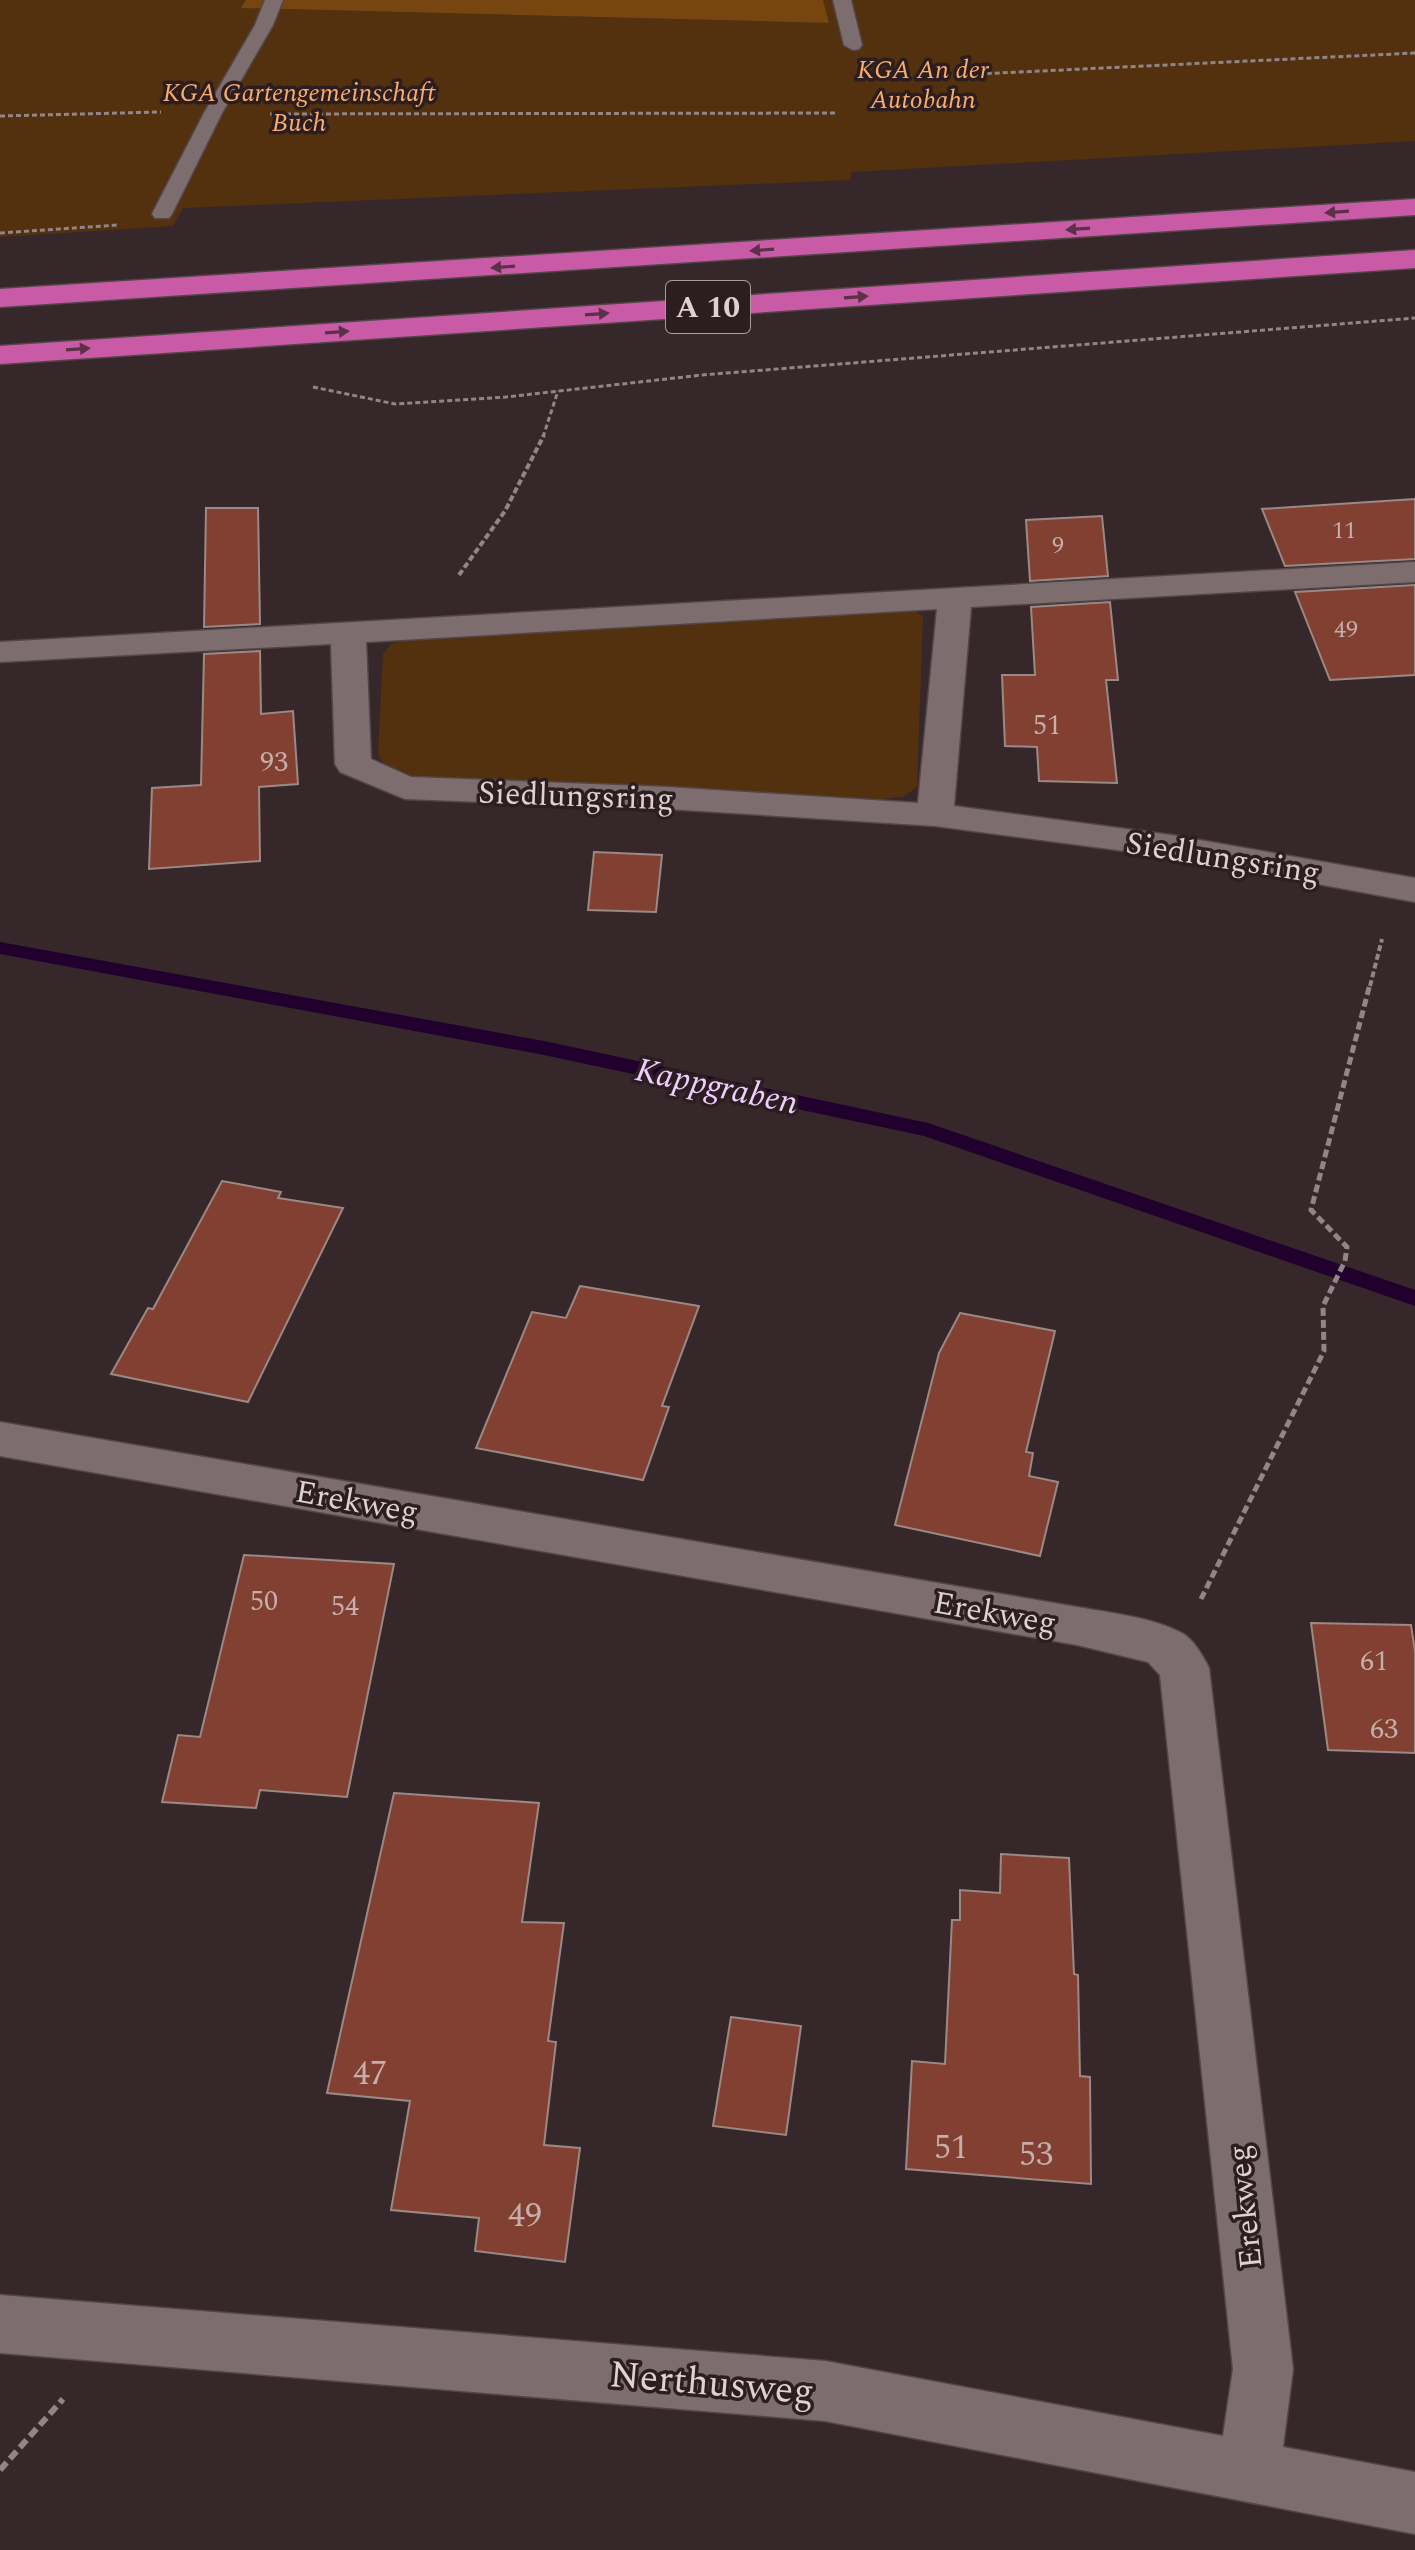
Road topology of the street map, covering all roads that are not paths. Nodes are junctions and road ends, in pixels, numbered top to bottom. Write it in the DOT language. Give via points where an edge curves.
graph roads {
  1 [pos="274,0"];
  2 [pos="842,0"];
  3 [pos="853,45"];
  4 [pos="1415,207"];
  5 [pos="162,214"];
  6 [pos="1415,259"];
  7 [pos="0,298"];
  8 [pos="0,355"];
  9 [pos="1415,572"];
  10 [pos="955,598"];
  11 [pos="348,633"];
  12 [pos="0,652"];
  13 [pos="935,815"];
  14 [pos="1405,888"];
  15 [pos="0,1439"];
  16 [pos="0,2324"];
  17 [pos="1249,2472"];
  18 [pos="1415,2503"];
  1 -- 5 [label="lane"];
  2 -- 3 [label="lane"];
  4 -- 7 [label="highway, A 10, one-way"];
  8 -- 6 [label="highway, A 10, one-way"];
  9 -- 10 [label="street"];
  10 -- 11 [label="street"];
  10 -- 13 [label="street"];
  11 -- 12 [label="street"];
  11 -- 13 [label="street, Siedlungsring" via="353,764 405,788"];
  13 -- 14 [label="street, Siedlungsring" via="1171,846"];
  15 -- 17 [label="street, Erekweg" via="1077,1626 1166,1648 1184,1668 1263,2369"];
  16 -- 17 [label="street, Nerthusweg" via="825,2391"];
  17 -- 18 [label="street, Nerthusweg"];
}
